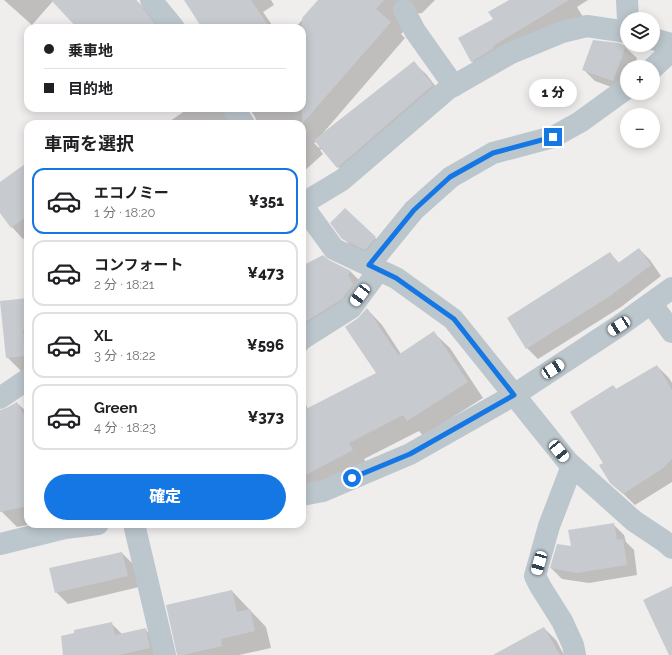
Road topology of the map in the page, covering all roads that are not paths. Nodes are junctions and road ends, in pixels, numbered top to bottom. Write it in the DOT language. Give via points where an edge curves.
graph roads {
  1 [pos="151,0"];
  2 [pos="627,0"];
  3 [pos="404,10"];
  4 [pos="628,12"];
  5 [pos="171,24"];
  6 [pos="620,31"];
  7 [pos="660,41"];
  8 [pos="672,44"];
  9 [pos="672,50"];
  10 [pos="660,61"];
  11 [pos="454,86"];
  12 [pos="620,93"];
  13 [pos="306,207"];
  14 [pos="306,213"];
  15 [pos="374,268"];
  16 [pos="672,288"];
  17 [pos="651,303"];
  18 [pos="672,332"];
  19 [pos="306,336"];
  20 [pos="24,382"];
  21 [pos="514,395"];
  22 [pos="0,398"];
  23 [pos="572,466"];
  24 [pos="306,494"];
  25 [pos="65,528"];
  26 [pos="135,528"];
  27 [pos="0,544"];
  28 [pos="672,548"];
  29 [pos="165,655"];
  30 [pos="575,655"];
  1 -- 5 [label="street"];
  2 -- 4 [label="street"];
  3 -- 11 [label="street" via="415,31"];
  6 -- 11 [label="street" via="587,26 562,32 511,53"];
  7 -- 8 [label="street"];
  9 -- 10 [label="street"];
  11 -- 13 [label="street" via="342,180"];
  12 -- 15 [label="street" via="580,122 553,137 493,153 450,177 414,210"];
  14 -- 15 [label="street" via="334,249"];
  15 -- 19 [label="street" via="351,308"];
  15 -- 21 [label="street" via="396,278 454,319"];
  16 -- 17 [label="street"];
  17 -- 18 [label="street"];
  17 -- 21 [label="street"];
  20 -- 22 [label="street"];
  21 -- 23 [label="street"];
  21 -- 24 [label="street" via="410,454 323,490"];
  23 -- 28 [label="street" via="634,521"];
  23 -- 30 [label="street" via="549,526 535,576 562,620"];
  25 -- 27 [label="street"];
  26 -- 29 [label="street"];
}
